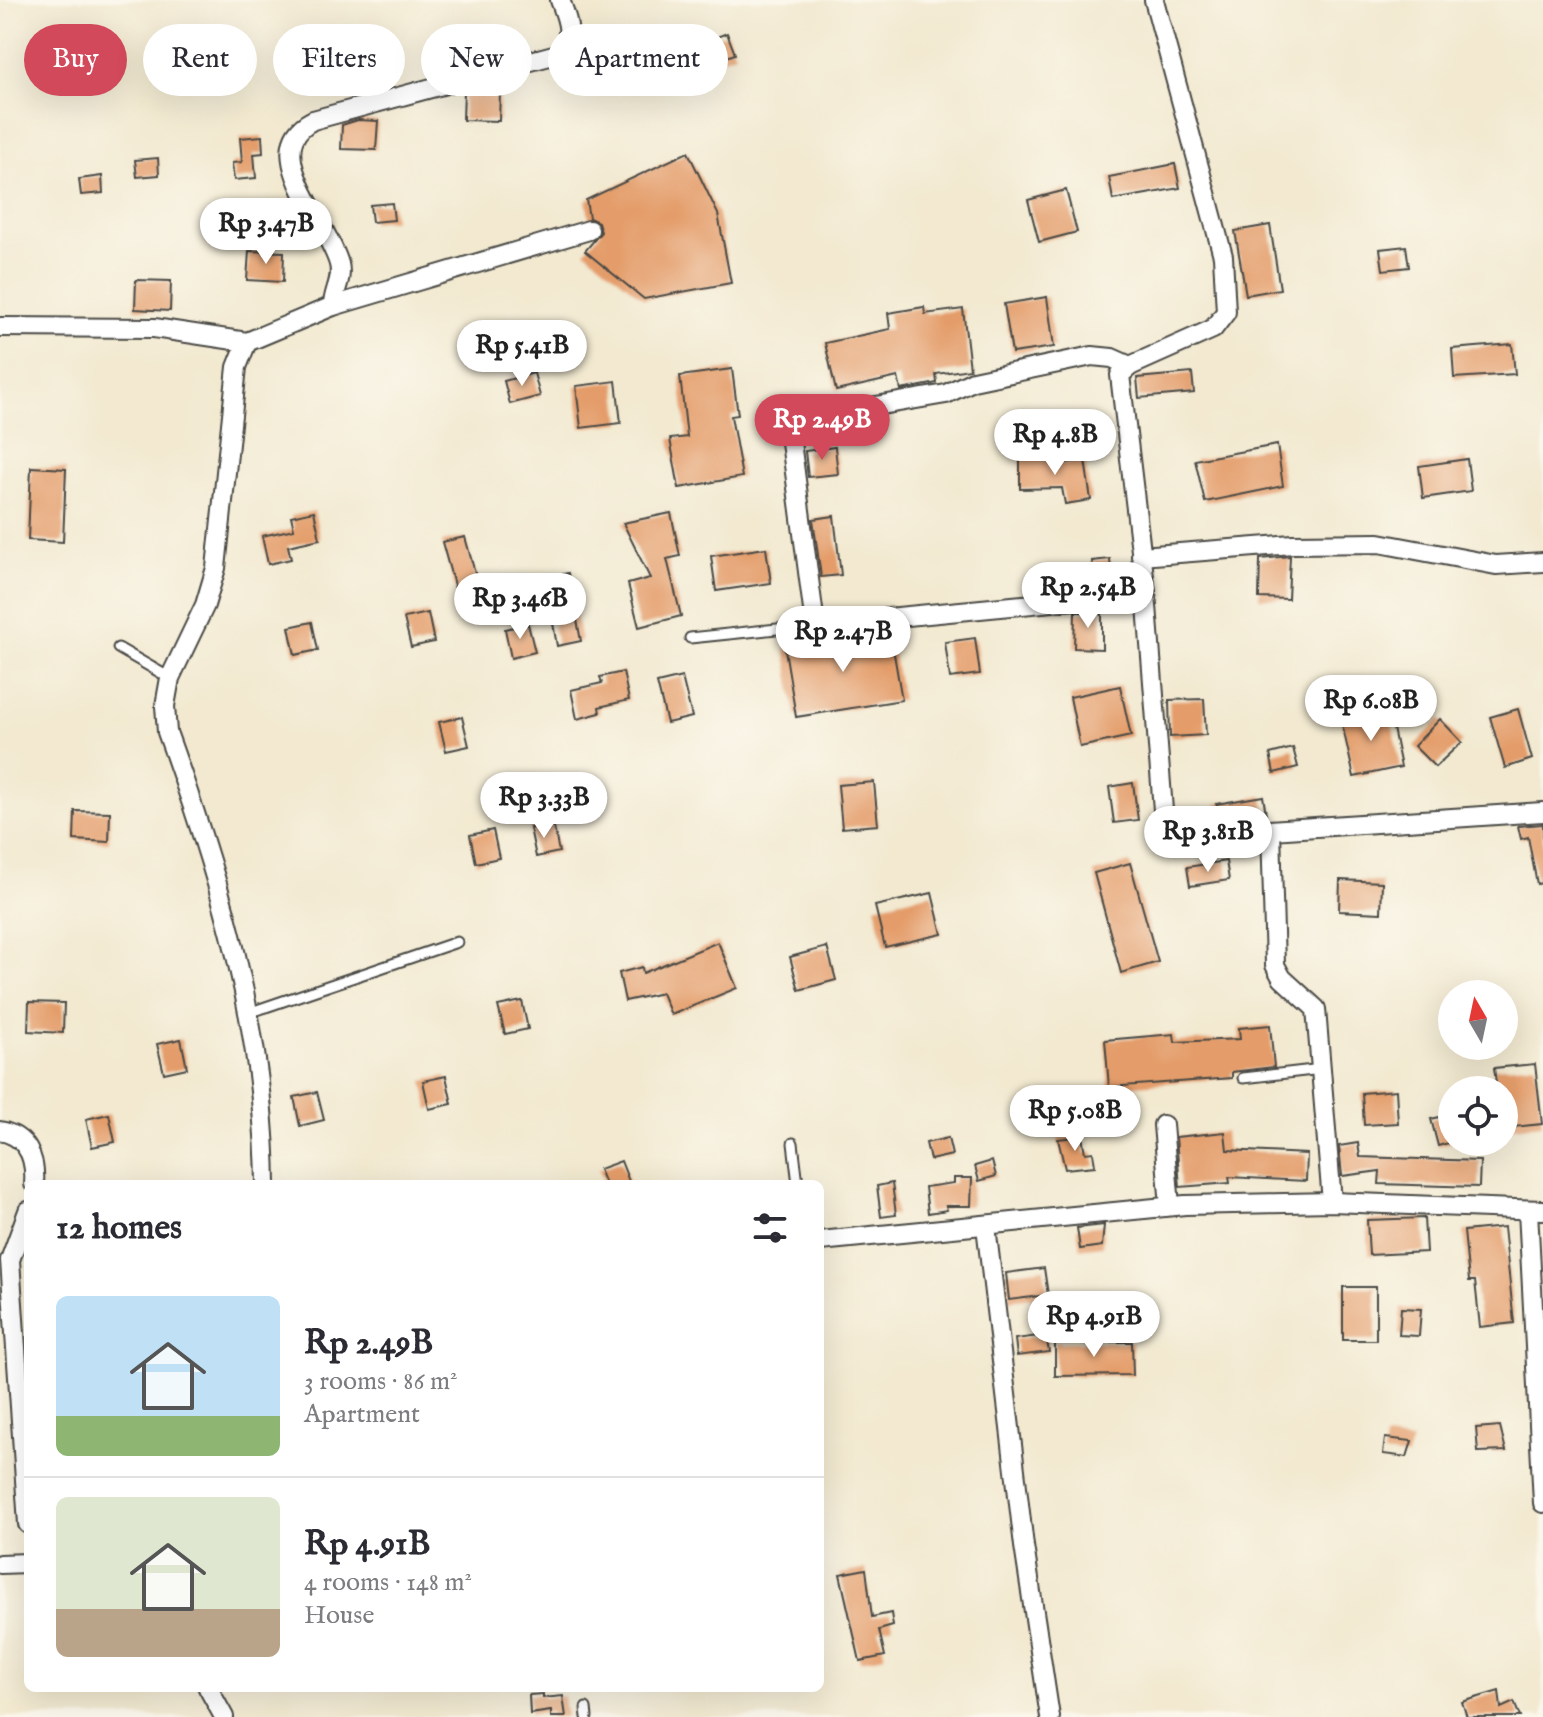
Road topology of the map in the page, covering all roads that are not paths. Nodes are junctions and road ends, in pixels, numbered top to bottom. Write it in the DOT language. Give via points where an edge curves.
graph roads {
  1 [pos="560,0"];
  2 [pos="1154,0"];
  3 [pos="589,230"];
  4 [pos="333,306"];
  5 [pos="0,327"];
  6 [pos="247,342"];
  7 [pos="1130,366"];
  8 [pos="1141,556"];
  9 [pos="1543,562"];
  10 [pos="1146,593"];
  11 [pos="815,625"];
  12 [pos="690,638"];
  13 [pos="118,648"];
  14 [pos="170,678"];
  15 [pos="1543,812"];
  16 [pos="1271,830"];
  17 [pos="457,942"];
  18 [pos="251,1012"];
  19 [pos="1322,1069"];
  20 [pos="1243,1078"];
  21 [pos="1163,1125"];
  22 [pos="0,1131"];
  23 [pos="793,1143"];
  24 [pos="34,1180"];
  25 [pos="266,1180"];
  26 [pos="798,1180"];
  27 [pos="1332,1202"];
  28 [pos="1170,1206"];
  29 [pos="1535,1210"];
  30 [pos="24,1222"];
  31 [pos="986,1226"];
  32 [pos="824,1241"];
  33 [pos="1540,1350"];
  34 [pos="24,1465"];
  35 [pos="1543,1503"];
  36 [pos="24,1563"];
  37 [pos="0,1564"];
  38 [pos="210,1692"];
  39 [pos="224,1717"];
  40 [pos="1050,1717"];
  1 -- 4 [label="street" via="569,36 557,54 313,120 295,131 288,150 291,165 341,269"];
  2 -- 7 [label="street" via="1223,256 1226,312 1213,329"];
  3 -- 4 [label="street"];
  4 -- 6 [label="street"];
  5 -- 6 [label="street" via="154,328"];
  6 -- 14 [label="street" via="237,367 216,568 205,605"];
  7 -- 8 [label="street" via="1120,375"];
  7 -- 11 [label="street" via="1092,356 973,381 946,394 817,416 800,425 791,442"];
  8 -- 9 [label="street" via="1379,543 1496,565"];
  8 -- 10 [label="street"];
  10 -- 11 [label="street"];
  10 -- 16 [label="street" via="1164,823 1180,836"];
  11 -- 12 [label="lane"];
  13 -- 14 [label="lane"];
  14 -- 18 [label="street" via="167,732 219,881"];
  15 -- 16 [label="street"];
  16 -- 19 [label="street" via="1275,965 1316,1009"];
  17 -- 18 [label="lane"];
  18 -- 25 [label="street"];
  19 -- 20 [label="lane"];
  19 -- 27 [label="street"];
  21 -- 28 [label="street"];
  22 -- 24 [label="street" via="14,1134 30,1149"];
  23 -- 26 [label="lane"];
  27 -- 28 [label="street"];
  27 -- 29 [label="street"];
  28 -- 31 [label="street"];
  29 -- 33 [label="street"];
  30 -- 34 [label="street" via="10,1260"];
  31 -- 32 [label="street"];
  31 -- 40 [label="street"];
  33 -- 35 [label="street"];
  36 -- 37 [label="street"];
  38 -- 39 [label="street"];
}
